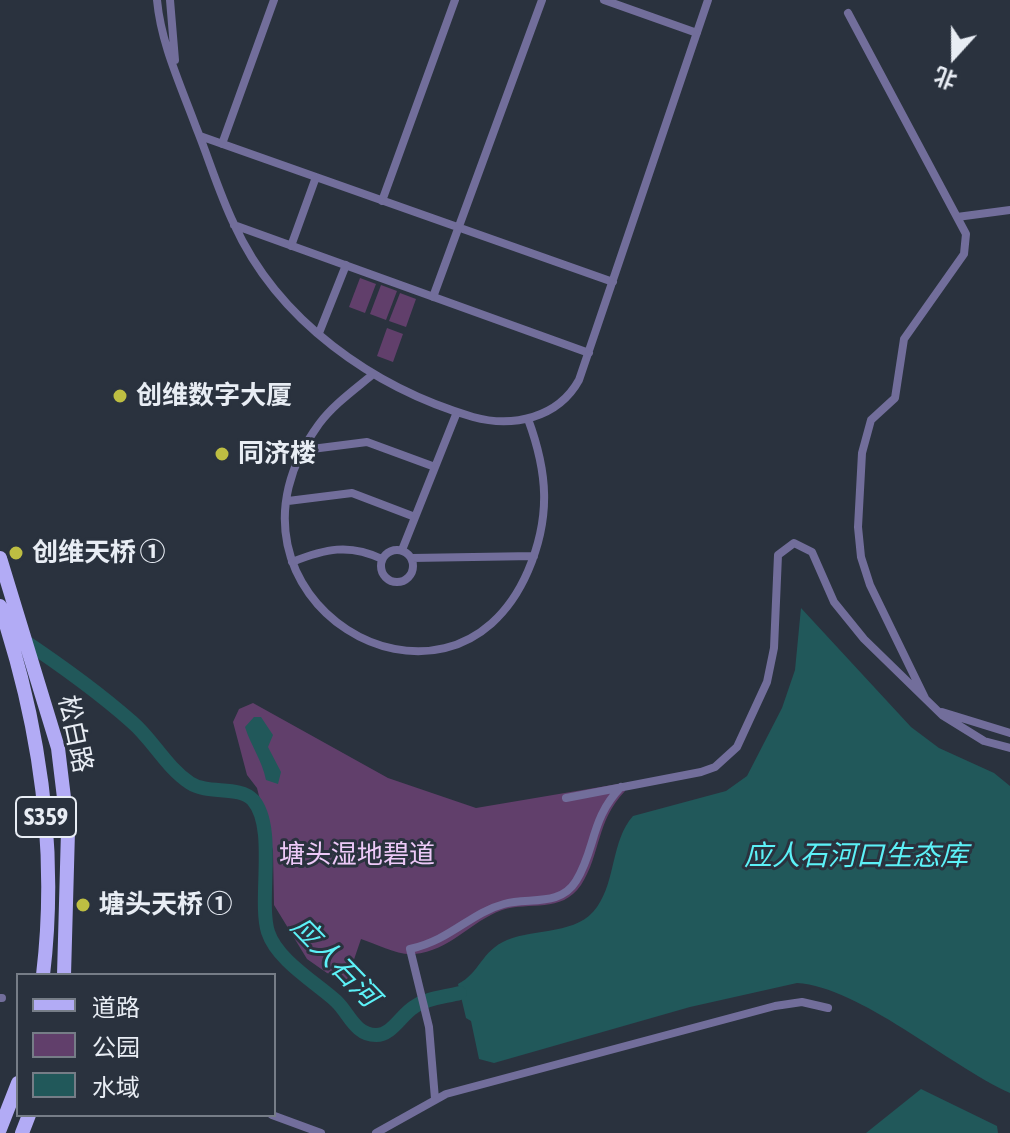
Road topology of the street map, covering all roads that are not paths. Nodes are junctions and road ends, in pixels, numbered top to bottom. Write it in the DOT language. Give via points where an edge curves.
graph roads {
  1 [pos="157,0"];
  2 [pos="170,0"];
  3 [pos="274,0"];
  4 [pos="455,0"];
  5 [pos="542,0"];
  6 [pos="604,0"];
  7 [pos="708,0"];
  8 [pos="848,13"];
  9 [pos="697,33"];
  10 [pos="176,73"];
  11 [pos="200,136"];
  12 [pos="222,144"];
  13 [pos="316,177"];
  14 [pos="382,201"];
  15 [pos="1010,210"];
  16 [pos="957,217"];
  17 [pos="234,225"];
  18 [pos="459,228"];
  19 [pos="291,246"];
  20 [pos="346,265"];
  21 [pos="613,282"];
  22 [pos="433,297"];
  23 [pos="319,333"];
  24 [pos="589,353"];
  25 [pos="372,375"];
  26 [pos="457,412"];
  27 [pos="528,419"];
  28 [pos="304,450"];
  29 [pos="435,467"];
  30 [pos="288,501"];
  31 [pos="415,517"];
  32 [pos="402,550"];
  33 [pos="534,556"];
  34 [pos="0,558"];
  35 [pos="412,558"];
  36 [pos="382,559"];
  37 [pos="292,562"];
  38 [pos="1,608"];
  39 [pos="925,698"];
  40 [pos="937,710"];
  41 [pos="1010,733"];
  42 [pos="1010,748"];
  43 [pos="621,787"];
  44 [pos="566,798"];
  45 [pos="43,973"];
  46 [pos="64,973"];
  47 [pos="828,1008"];
  48 [pos="16,1088"];
  49 [pos="435,1099"];
  50 [pos="276,1116"];
  51 [pos="0,1129"];
  52 [pos="321,1133"];
  53 [pos="376,1133"];
  1 -- 10 [label="street"];
  2 -- 10 [label="street"];
  3 -- 12 [label="street"];
  4 -- 14 [label="street"];
  5 -- 18 [label="street"];
  6 -- 9 [label="street"];
  7 -- 9 [label="street"];
  8 -- 16 [label="street"];
  9 -- 21 [label="street"];
  10 -- 11 [label="street"];
  11 -- 12 [label="street"];
  11 -- 17 [label="street"];
  12 -- 13 [label="street"];
  13 -- 14 [label="street"];
  13 -- 19 [label="street"];
  14 -- 18 [label="street"];
  15 -- 16 [label="street"];
  16 -- 39 [label="street" via="966,234 964,254 904,339 895,398 871,420 862,453 861,557"];
  17 -- 19 [label="street"];
  17 -- 23 [label="street" via="272,283"];
  18 -- 21 [label="street"];
  18 -- 22 [label="street"];
  19 -- 20 [label="street"];
  20 -- 22 [label="street"];
  20 -- 23 [label="street"];
  21 -- 24 [label="street"];
  22 -- 24 [label="street"];
  23 -- 25 [label="street"];
  24 -- 27 [label="street" via="567,398"];
  25 -- 26 [label="street"];
  25 -- 28 [label="street" via="325,417"];
  26 -- 27 [label="street" via="496,421"];
  26 -- 29 [label="street"];
  27 -- 33 [label="street" via="546,486 544,524"];
  28 -- 29 [label="street" via="367,442"];
  28 -- 30 [label="street"];
  29 -- 31 [label="street"];
  30 -- 31 [label="street" via="352,493"];
  30 -- 37 [label="street" via="286,534"];
  31 -- 32 [label="street"];
  32 -- 35 [label="street"];
  32 -- 36 [label="street"];
  33 -- 35 [label="street"];
  33 -- 37 [label="street" via="517,592 486,627 465,643 426,651 376,642 340,624 303,590"];
  34 -- 46 [label="main road, 松白路 / S359" via="58,748 68,831"];
  35 -- 36 [label="street" via="412,573 396,582 384,575"];
  36 -- 37 [label="street" via="357,549 335,548"];
  38 -- 45 [label="main road, 松白路 / S359" via="41,764 50,863"];
  39 -- 40 [label="street"];
  39 -- 43 [label="street" via="848,622 808,547 787,545 777,562 771,671 737,747 701,772"];
  40 -- 41 [label="street"];
  40 -- 42 [label="street" via="962,730"];
  43 -- 44 [label="street"];
  43 -- 49 [label="street" via="601,812 580,873 569,889 552,899 500,905 448,936 410,949 429,1027"];
  47 -- 49 [label="street" via="802,1002 775,1006"];
  48 -- 51 [label="main road"];
  49 -- 53 [label="street"];
  50 -- 52 [label="street"];
}
